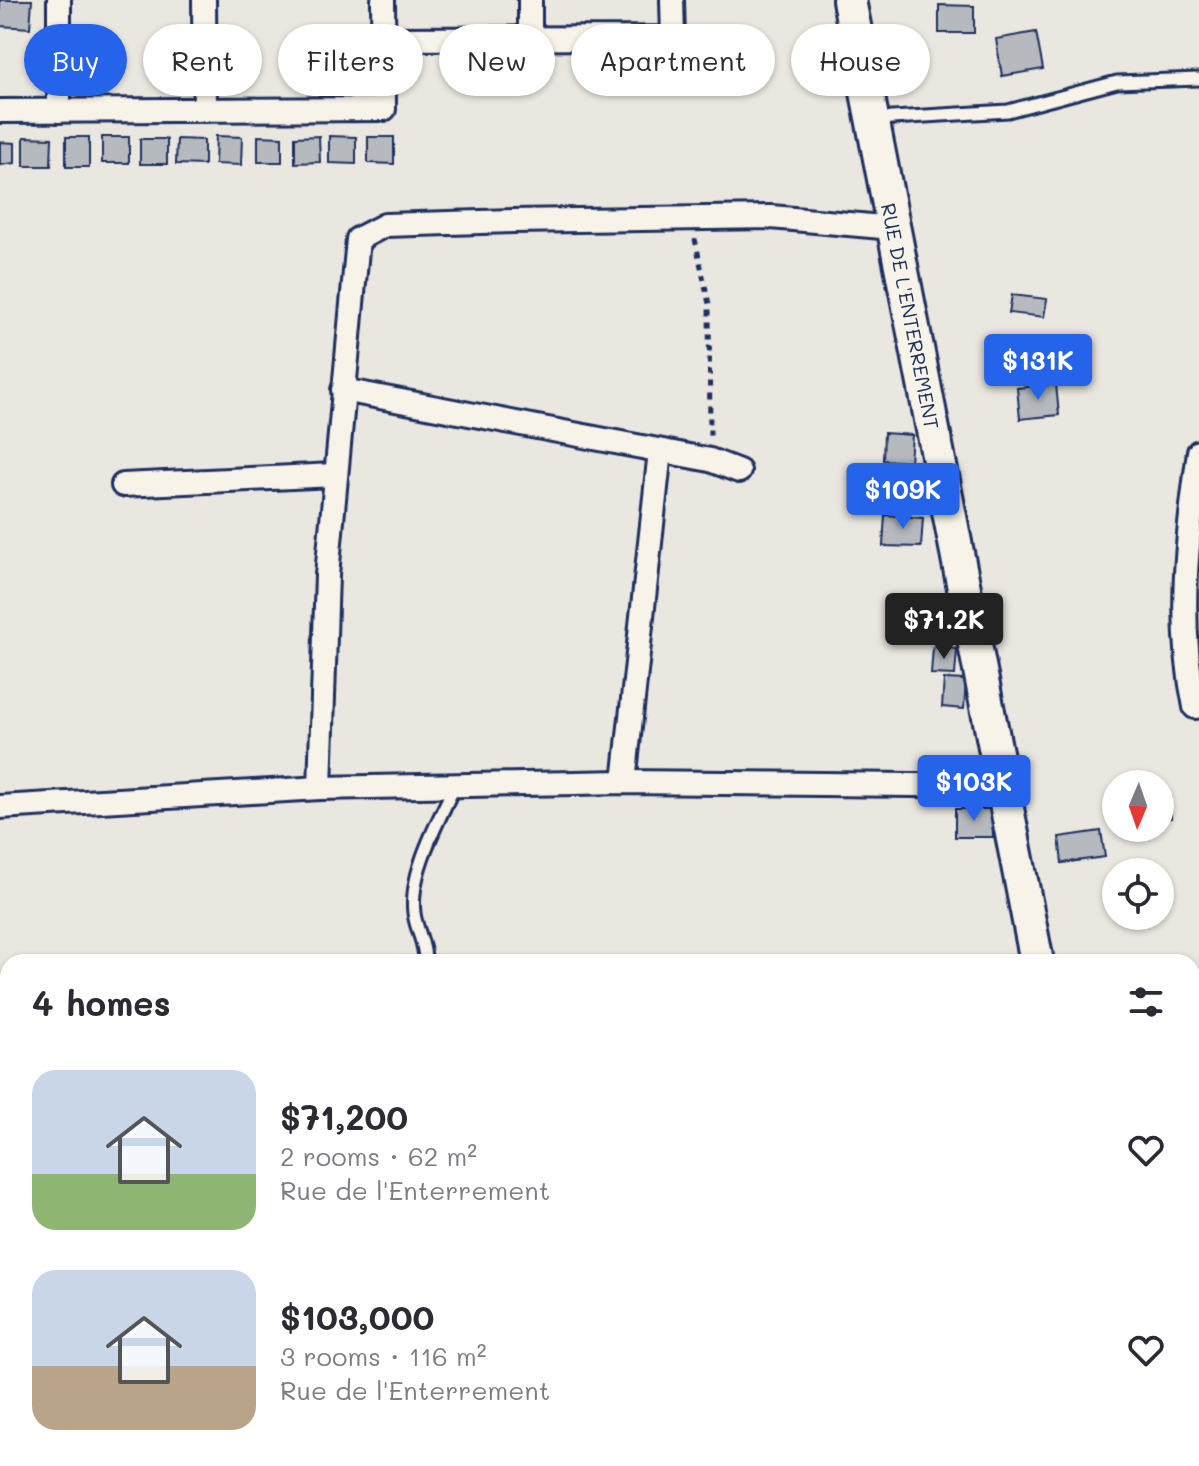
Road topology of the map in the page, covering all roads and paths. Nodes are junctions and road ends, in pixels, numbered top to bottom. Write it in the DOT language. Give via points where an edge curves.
graph roads {
  1 [pos="59,0"];
  2 [pos="204,0"];
  3 [pos="383,0"];
  4 [pos="530,0"];
  5 [pos="672,0"];
  6 [pos="849,0"];
  7 [pos="383,24"];
  8 [pos="530,24"];
  9 [pos="555,39"];
  10 [pos="1199,79"];
  11 [pos="384,96"];
  12 [pos="205,110"];
  13 [pos="0,111"];
  14 [pos="59,111"];
  15 [pos="872,119"];
  16 [pos="690,218"];
  17 [pos="893,228"];
  18 [pos="343,390"];
  19 [pos="660,451"];
  20 [pos="1199,452"];
  21 [pos="710,460"];
  22 [pos="739,471"];
  23 [pos="335,475"];
  24 [pos="123,485"];
  25 [pos="1199,706"];
  26 [pos="624,782"];
  27 [pos="1003,786"];
  28 [pos="454,787"];
  29 [pos="320,788"];
  30 [pos="0,807"];
  31 [pos="425,954"];
  32 [pos="1035,954"];
  33 [pos="0,1347"];
  34 [pos="0,1376"];
  1 -- 14 [label="street"];
  2 -- 12 [label="street"];
  3 -- 7 [label="street"];
  4 -- 8 [label="street"];
  5 -- 9 [label="street" via="673,38"];
  6 -- 15 [label="street, RUE DE L'ENTERREMENT"];
  10 -- 15 [label="lane" via="1117,82 1008,111"];
  11 -- 12 [label="street" via="384,109"];
  12 -- 14 [label="street"];
  13 -- 14 [label="street"];
  15 -- 17 [label="street, RUE DE L'ENTERREMENT"];
  16 -- 17 [label="street" via="771,217"];
  16 -- 18 [label="street" via="385,225 358,239"];
  16 -- 21 [label="path" via="709,304"];
  17 -- 27 [label="street, RUE DE L'ENTERREMENT"];
  18 -- 19 [label="street"];
  18 -- 23 [label="street"];
  19 -- 21 [label="street"];
  19 -- 26 [label="street"];
  20 -- 25 [label="street" via="1182,598 1187,669 1195,707"];
  21 -- 22 [label="street"];
  23 -- 24 [label="street"];
  23 -- 29 [label="street"];
  26 -- 27 [label="street"];
  26 -- 28 [label="street"];
  27 -- 32 [label="street, RUE DE L'ENTERREMENT"];
  28 -- 29 [label="street"];
  28 -- 31 [label="lane" via="421,864 413,912"];
  29 -- 30 [label="street"];
  33 -- 34 [label="street"];
}
